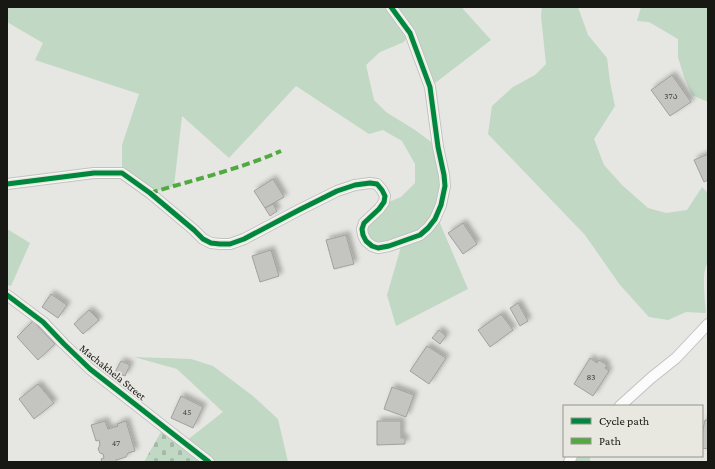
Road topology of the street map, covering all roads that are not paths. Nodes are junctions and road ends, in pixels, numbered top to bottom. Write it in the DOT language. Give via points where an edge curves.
graph roads {
  1 [pos="390,7"];
  2 [pos="7,184"];
  3 [pos="7,296"];
  4 [pos="708,324"];
  5 [pos="621,405"];
  6 [pos="209,462"];
  1 -- 2 [label="street" via="410,33 430,87 444,175 445,186 441,206 435,219 420,235 378,248 366,241 362,229 364,223 379,209 385,196 377,184 370,183 337,191 230,244 211,243 203,239 150,193 122,173 94,173"];
  3 -- 6 [label="street, Machakhela Street" via="43,322 90,369"];
  4 -- 5 [label="street" via="676,358"];
}
